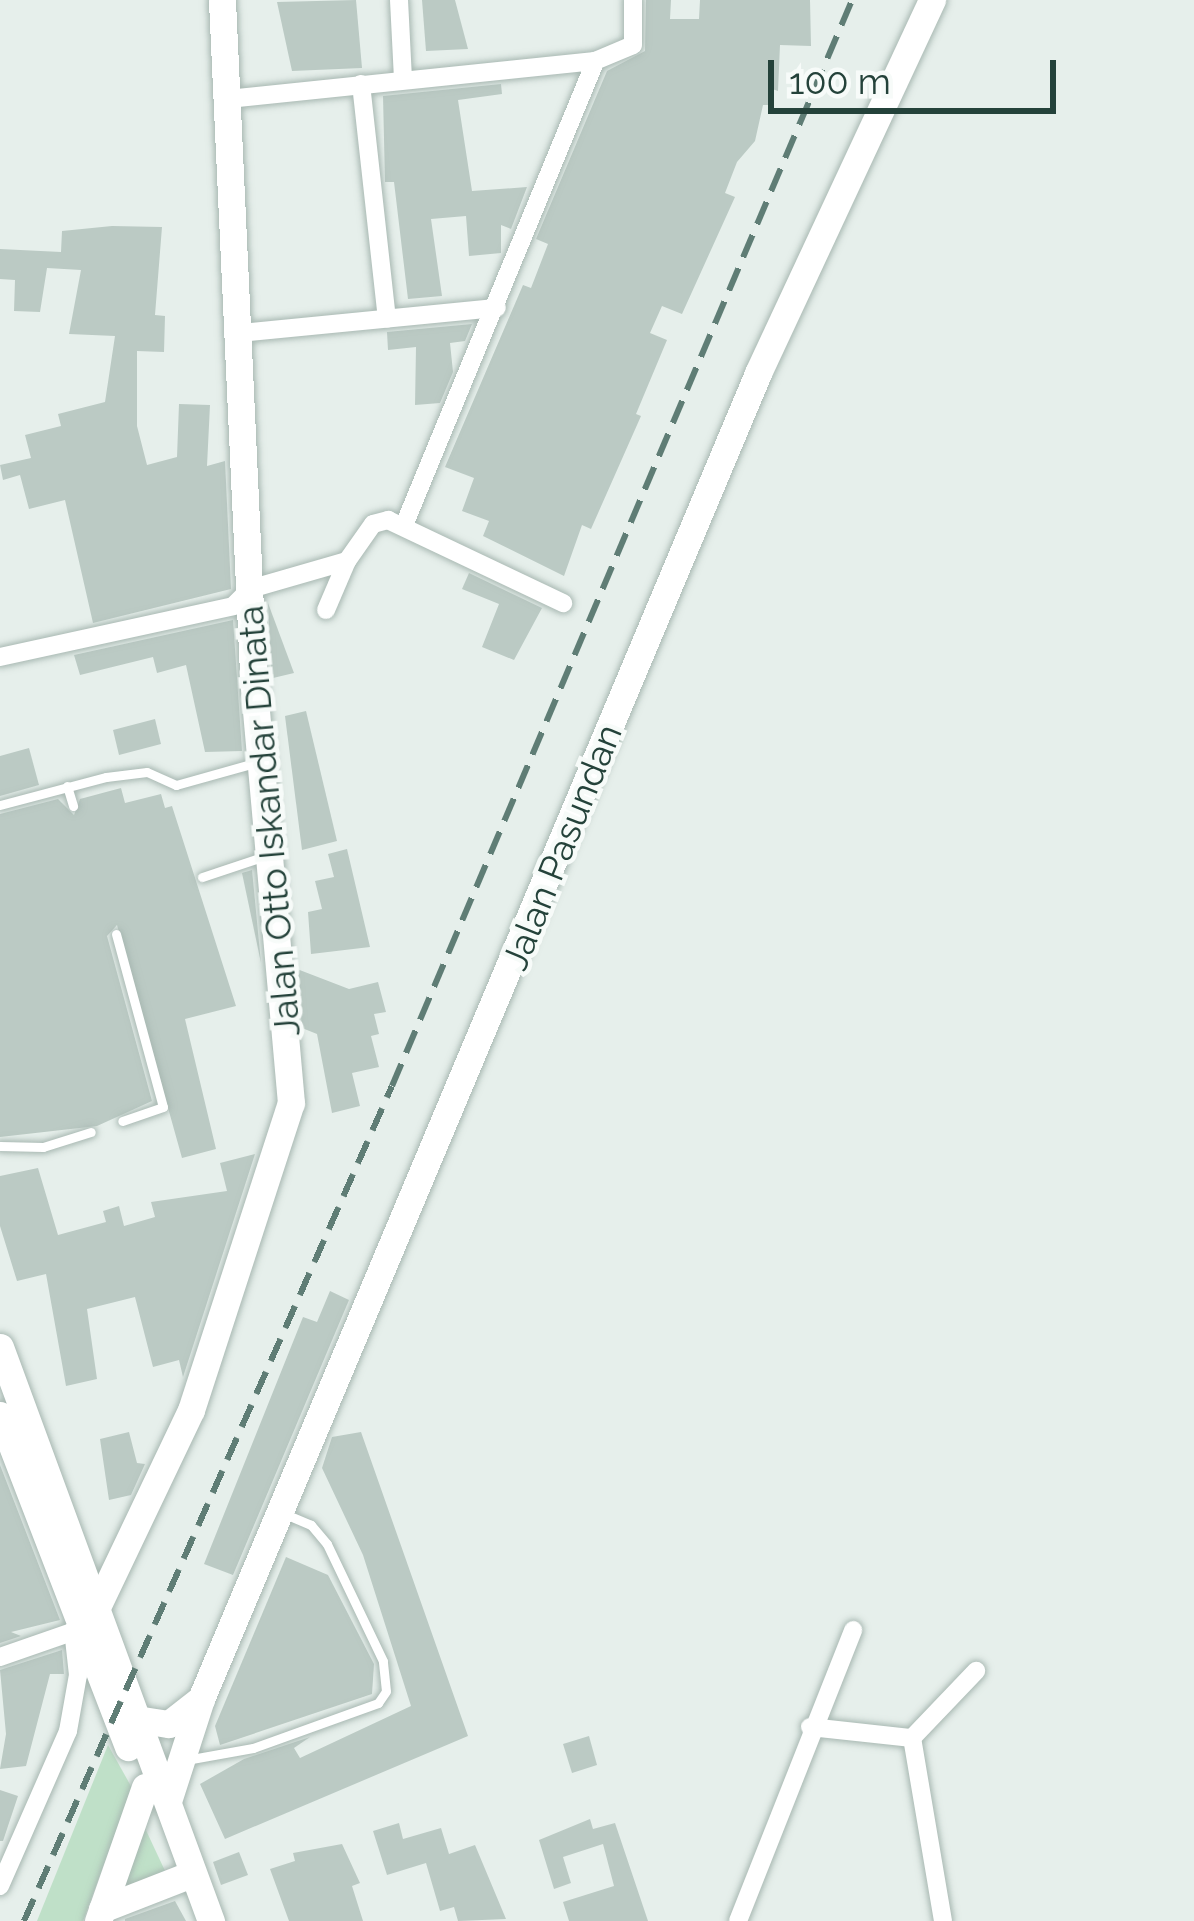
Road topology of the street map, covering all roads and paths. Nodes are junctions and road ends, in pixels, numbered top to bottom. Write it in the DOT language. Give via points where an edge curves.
graph roads {
  1 [pos="222,0"];
  2 [pos="399,0"];
  3 [pos="633,0"];
  4 [pos="934,1"];
  5 [pos="595,61"];
  6 [pos="404,78"];
  7 [pos="361,84"];
  8 [pos="228,99"];
  9 [pos="497,308"];
  10 [pos="387,319"];
  11 [pos="240,333"];
  12 [pos="406,524"];
  13 [pos="347,561"];
  14 [pos="250,590"];
  15 [pos="563,603"];
  16 [pos="326,610"];
  17 [pos="0,658"];
  18 [pos="260,762"];
  19 [pos="67,786"];
  20 [pos="0,805"];
  21 [pos="73,806"];
  22 [pos="270,855"];
  23 [pos="202,877"];
  24 [pos="116,934"];
  25 [pos="122,1121"];
  26 [pos="91,1132"];
  27 [pos="0,1149"];
  28 [pos="40,1154"];
  29 [pos="0,1347"];
  30 [pos="0,1415"];
  31 [pos="280,1512"];
  32 [pos="98,1605"];
  33 [pos="77,1629"];
  34 [pos="853,1630"];
  35 [pos="0,1657"];
  36 [pos="976,1671"];
  37 [pos="201,1699"];
  38 [pos="136,1719"];
  39 [pos="810,1727"];
  40 [pos="913,1738"];
  41 [pos="181,1760"];
  42 [pos="157,1792"];
  43 [pos="184,1877"];
  44 [pos="0,1886"];
  45 [pos="208,1914"];
  46 [pos="100,1915"];
  47 [pos="738,1921"];
  48 [pos="943,1921"];
  1 -- 8 [label="street, Jalan Otto Iskandar Dinata"];
  2 -- 6 [label="street"];
  3 -- 5 [label="street" via="633,45"];
  4 -- 31 [label="street, Jalan Pasundan" via="758,373"];
  5 -- 6 [label="street"];
  5 -- 9 [label="street"];
  6 -- 7 [label="street"];
  7 -- 8 [label="street"];
  7 -- 10 [label="street"];
  8 -- 11 [label="street, Jalan Otto Iskandar Dinata"];
  9 -- 10 [label="street"];
  9 -- 12 [label="street"];
  10 -- 11 [label="street"];
  11 -- 14 [label="street, Jalan Otto Iskandar Dinata"];
  12 -- 13 [label="street" via="374,524"];
  12 -- 15 [label="street"];
  13 -- 14 [label="street"];
  13 -- 16 [label="street"];
  14 -- 17 [label="street" via="233,606"];
  14 -- 18 [label="street, Jalan Otto Iskandar Dinata"];
  18 -- 19 [label="lane" via="176,785 148,772"];
  18 -- 22 [label="street, Jalan Otto Iskandar Dinata"];
  19 -- 20 [label="lane"];
  19 -- 21 [label="lane"];
  22 -- 23 [label="lane"];
  22 -- 32 [label="street, Jalan Otto Iskandar Dinata" via="289,1052 284,1135 191,1410"];
  24 -- 25 [label="lane" via="164,1108"];
  26 -- 27 [label="lane" via="43,1148"];
  27 -- 28 [label="lane"];
  29 -- 32 [label="street"];
  30 -- 33 [label="street"];
  31 -- 37 [label="street, Jalan Pasundan"];
  31 -- 41 [label="lane" via="327,1544 383,1661 386,1691 378,1703 253,1748"];
  32 -- 38 [label="street"];
  33 -- 35 [label="street"];
  33 -- 42 [label="street"];
  33 -- 44 [label="street" via="68,1731"];
  34 -- 39 [label="street"];
  36 -- 40 [label="street"];
  37 -- 38 [label="street" via="169,1724"];
  37 -- 41 [label="street, Jalan Pasundan"];
  38 -- 42 [label="street"];
  39 -- 40 [label="street"];
  39 -- 47 [label="street"];
  40 -- 48 [label="street"];
  41 -- 42 [label="street, Jalan Pasundan"];
  42 -- 43 [label="street"];
  42 -- 45 [label="street"];
  42 -- 46 [label="street, Jalan Pasundan"];
  43 -- 45 [label="street"];
  43 -- 46 [label="street"];
}
